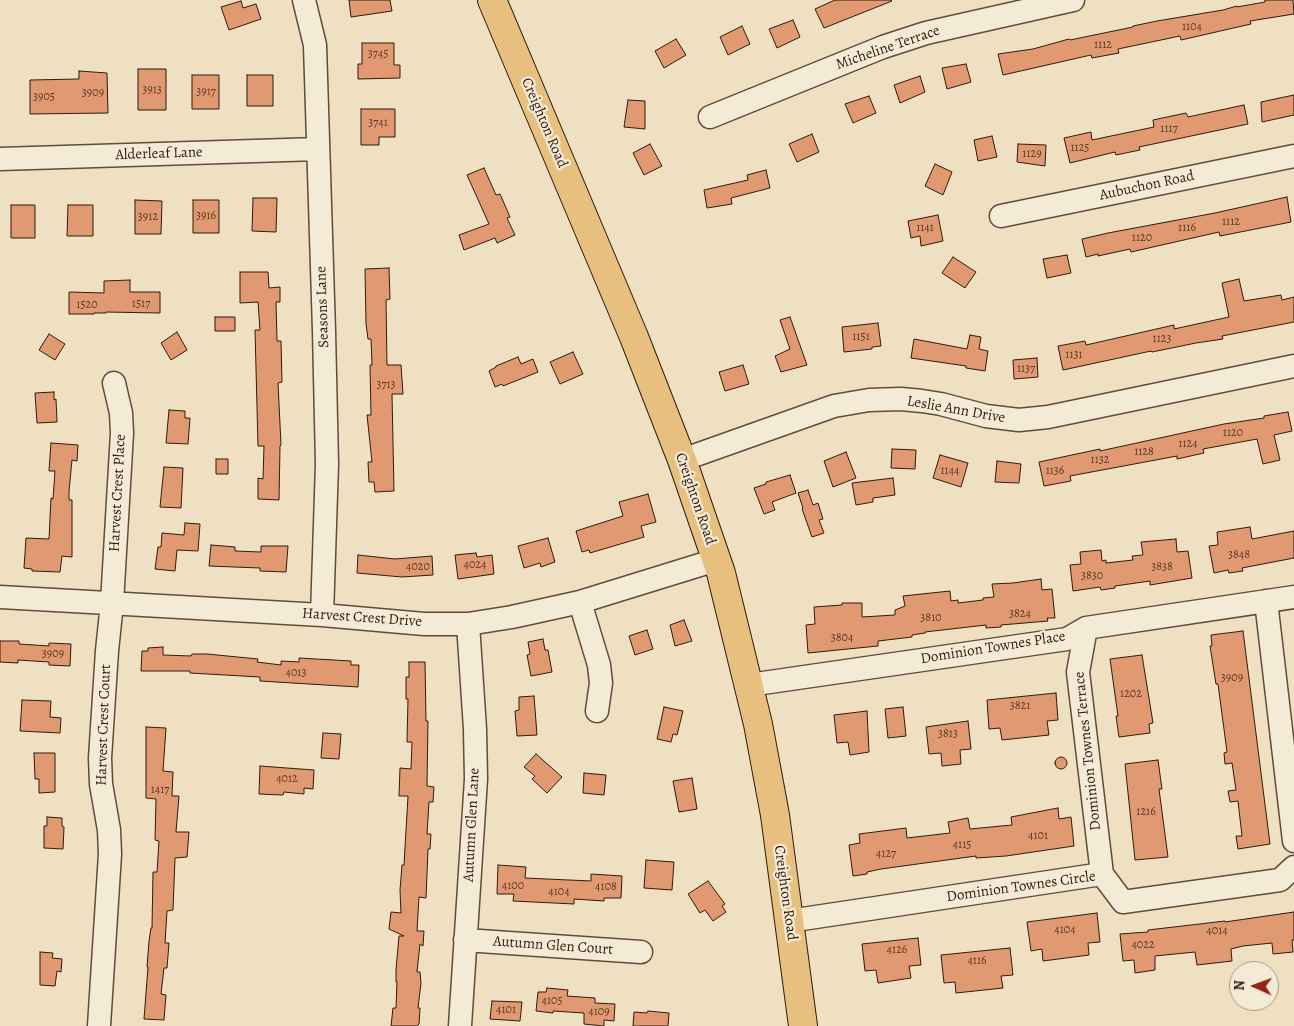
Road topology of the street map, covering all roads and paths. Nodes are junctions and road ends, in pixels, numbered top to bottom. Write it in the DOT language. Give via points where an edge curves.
graph roads {
  1 [pos="304,0"];
  2 [pos="492,0"];
  3 [pos="1073,0"];
  4 [pos="710,118"];
  5 [pos="318,149"];
  6 [pos="1294,156"];
  7 [pos="0,159"];
  8 [pos="1000,216"];
  9 [pos="1294,366"];
  10 [pos="114,383"];
  11 [pos="682,460"];
  12 [pos="716,560"];
  13 [pos="0,597"];
  14 [pos="1294,597"];
  15 [pos="1266,601"];
  16 [pos="580,602"];
  17 [pos="112,603"];
  18 [pos="322,615"];
  19 [pos="468,624"];
  20 [pos="1086,628"];
  21 [pos="749,685"];
  22 [pos="597,711"];
  23 [pos="1292,798"];
  24 [pos="1294,841"];
  25 [pos="1294,867"];
  26 [pos="1102,874"];
  27 [pos="789,921"];
  28 [pos="465,940"];
  29 [pos="641,952"];
  30 [pos="99,1026"];
  31 [pos="460,1026"];
  32 [pos="803,1026"];
  1 -- 5 [label="street, Seasons Lane" via="315,45"];
  2 -- 11 [label="main road, Creighton Road" via="634,337"];
  3 -- 4 [label="street, Micheline Terrace" via="926,33 883,47"];
  5 -- 7 [label="street, Alderleaf Lane"];
  5 -- 18 [label="street, Seasons Lane" via="327,464"];
  6 -- 8 [label="street, Aubuchon Road"];
  9 -- 11 [label="street, Leslie Ann Drive" via="1048,417 1019,420 922,401 869,400 834,406"];
  10 -- 17 [label="street, Harvest Crest Place" via="122,433"];
  11 -- 12 [label="main road, Creighton Road"];
  12 -- 16 [label="street, Harvest Crest Drive"];
  12 -- 21 [label="main road, Creighton Road"];
  13 -- 17 [label="street, Harvest Crest Drive"];
  14 -- 15 [label="street, Dominion Townes Place"];
  15 -- 20 [label="street, Dominion Townes Place"];
  15 -- 23 [label="street"];
  16 -- 19 [label="street, Harvest Crest Drive" via="512,618"];
  16 -- 22 [label="street" via="599,665"];
  17 -- 18 [label="street, Harvest Crest Drive"];
  17 -- 30 [label="street, Harvest Crest Court" via="100,758 110,854"];
  18 -- 19 [label="street, Harvest Crest Drive" via="424,624"];
  19 -- 28 [label="street, Autumn Glen Lane" via="476,779"];
  20 -- 21 [label="street, Dominion Townes Place" via="1066,639"];
  20 -- 26 [label="street, Dominion Townes Terrace" via="1078,672"];
  21 -- 27 [label="main road, Creighton Road" via="774,815"];
  23 -- 24 [label="street"];
  25 -- 26 [label="street, Dominion Townes Circle" via="1280,880 1123,902"];
  26 -- 27 [label="street, Dominion Townes Circle"];
  27 -- 32 [label="main road, Creighton Road"];
  28 -- 29 [label="street, Autumn Glen Court"];
  28 -- 31 [label="street, Autumn Glen Lane"];
}
